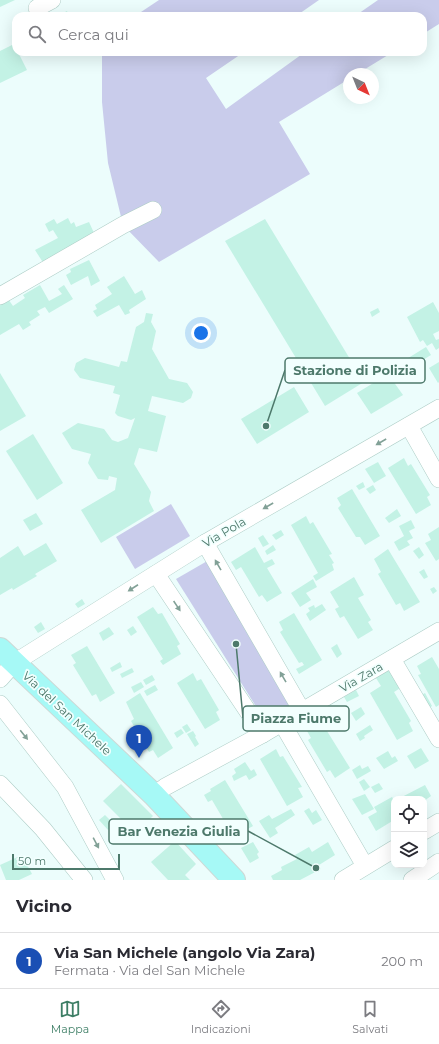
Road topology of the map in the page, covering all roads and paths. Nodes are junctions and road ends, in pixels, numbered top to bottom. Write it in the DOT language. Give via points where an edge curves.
graph roads {
  1 [pos="152,210"];
  2 [pos="0,296"];
  3 [pos="439,408"];
  4 [pos="409,426"];
  5 [pos="439,480"];
  6 [pos="205,543"];
  7 [pos="156,574"];
  8 [pos="439,631"];
  9 [pos="392,659"];
  10 [pos="5,664"];
  11 [pos="0,704"];
  12 [pos="302,711"];
  13 [pos="282,723"];
  14 [pos="263,734"];
  15 [pos="439,739"];
  16 [pos="0,784"];
  17 [pos="154,795"];
  18 [pos="439,822"];
  19 [pos="427,829"];
  20 [pos="391,851"];
  21 [pos="439,862"];
  22 [pos="365,866"];
  23 [pos="84,880"];
  24 [pos="116,880"];
  25 [pos="234,880"];
  26 [pos="343,880"];
  27 [pos="412,880"];
  1 -- 2 [label="street"];
  3 -- 4 [label="street, Via Pola"];
  4 -- 5 [label="street"];
  4 -- 6 [label="street, Via Pola, one-way"];
  6 -- 7 [label="street, Via Pola"];
  12 -- 6 [label="street, one-way"];
  7 -- 10 [label="street, Via Pola, one-way"];
  7 -- 14 [label="street, one-way"];
  8 -- 9 [label="street, Via Zara"];
  9 -- 12 [label="street, Via Zara"];
  9 -- 15 [label="street"];
  10 -- 17 [label="main road, Via del San Michele"];
  11 -- 24 [label="street, one-way" via="66,786"];
  12 -- 13 [label="street, Via Zara"];
  13 -- 14 [label="street, Via Zara"];
  13 -- 22 [label="street"];
  14 -- 17 [label="street, Via Zara" via="164,787"];
  16 -- 23 [label="street" via="43,829"];
  17 -- 25 [label="main road, Via del San Michele"];
  18 -- 19 [label="street"];
  20 -- 22 [label="street"];
  21 -- 27 [label="street"];
  22 -- 26 [label="street"];
}
